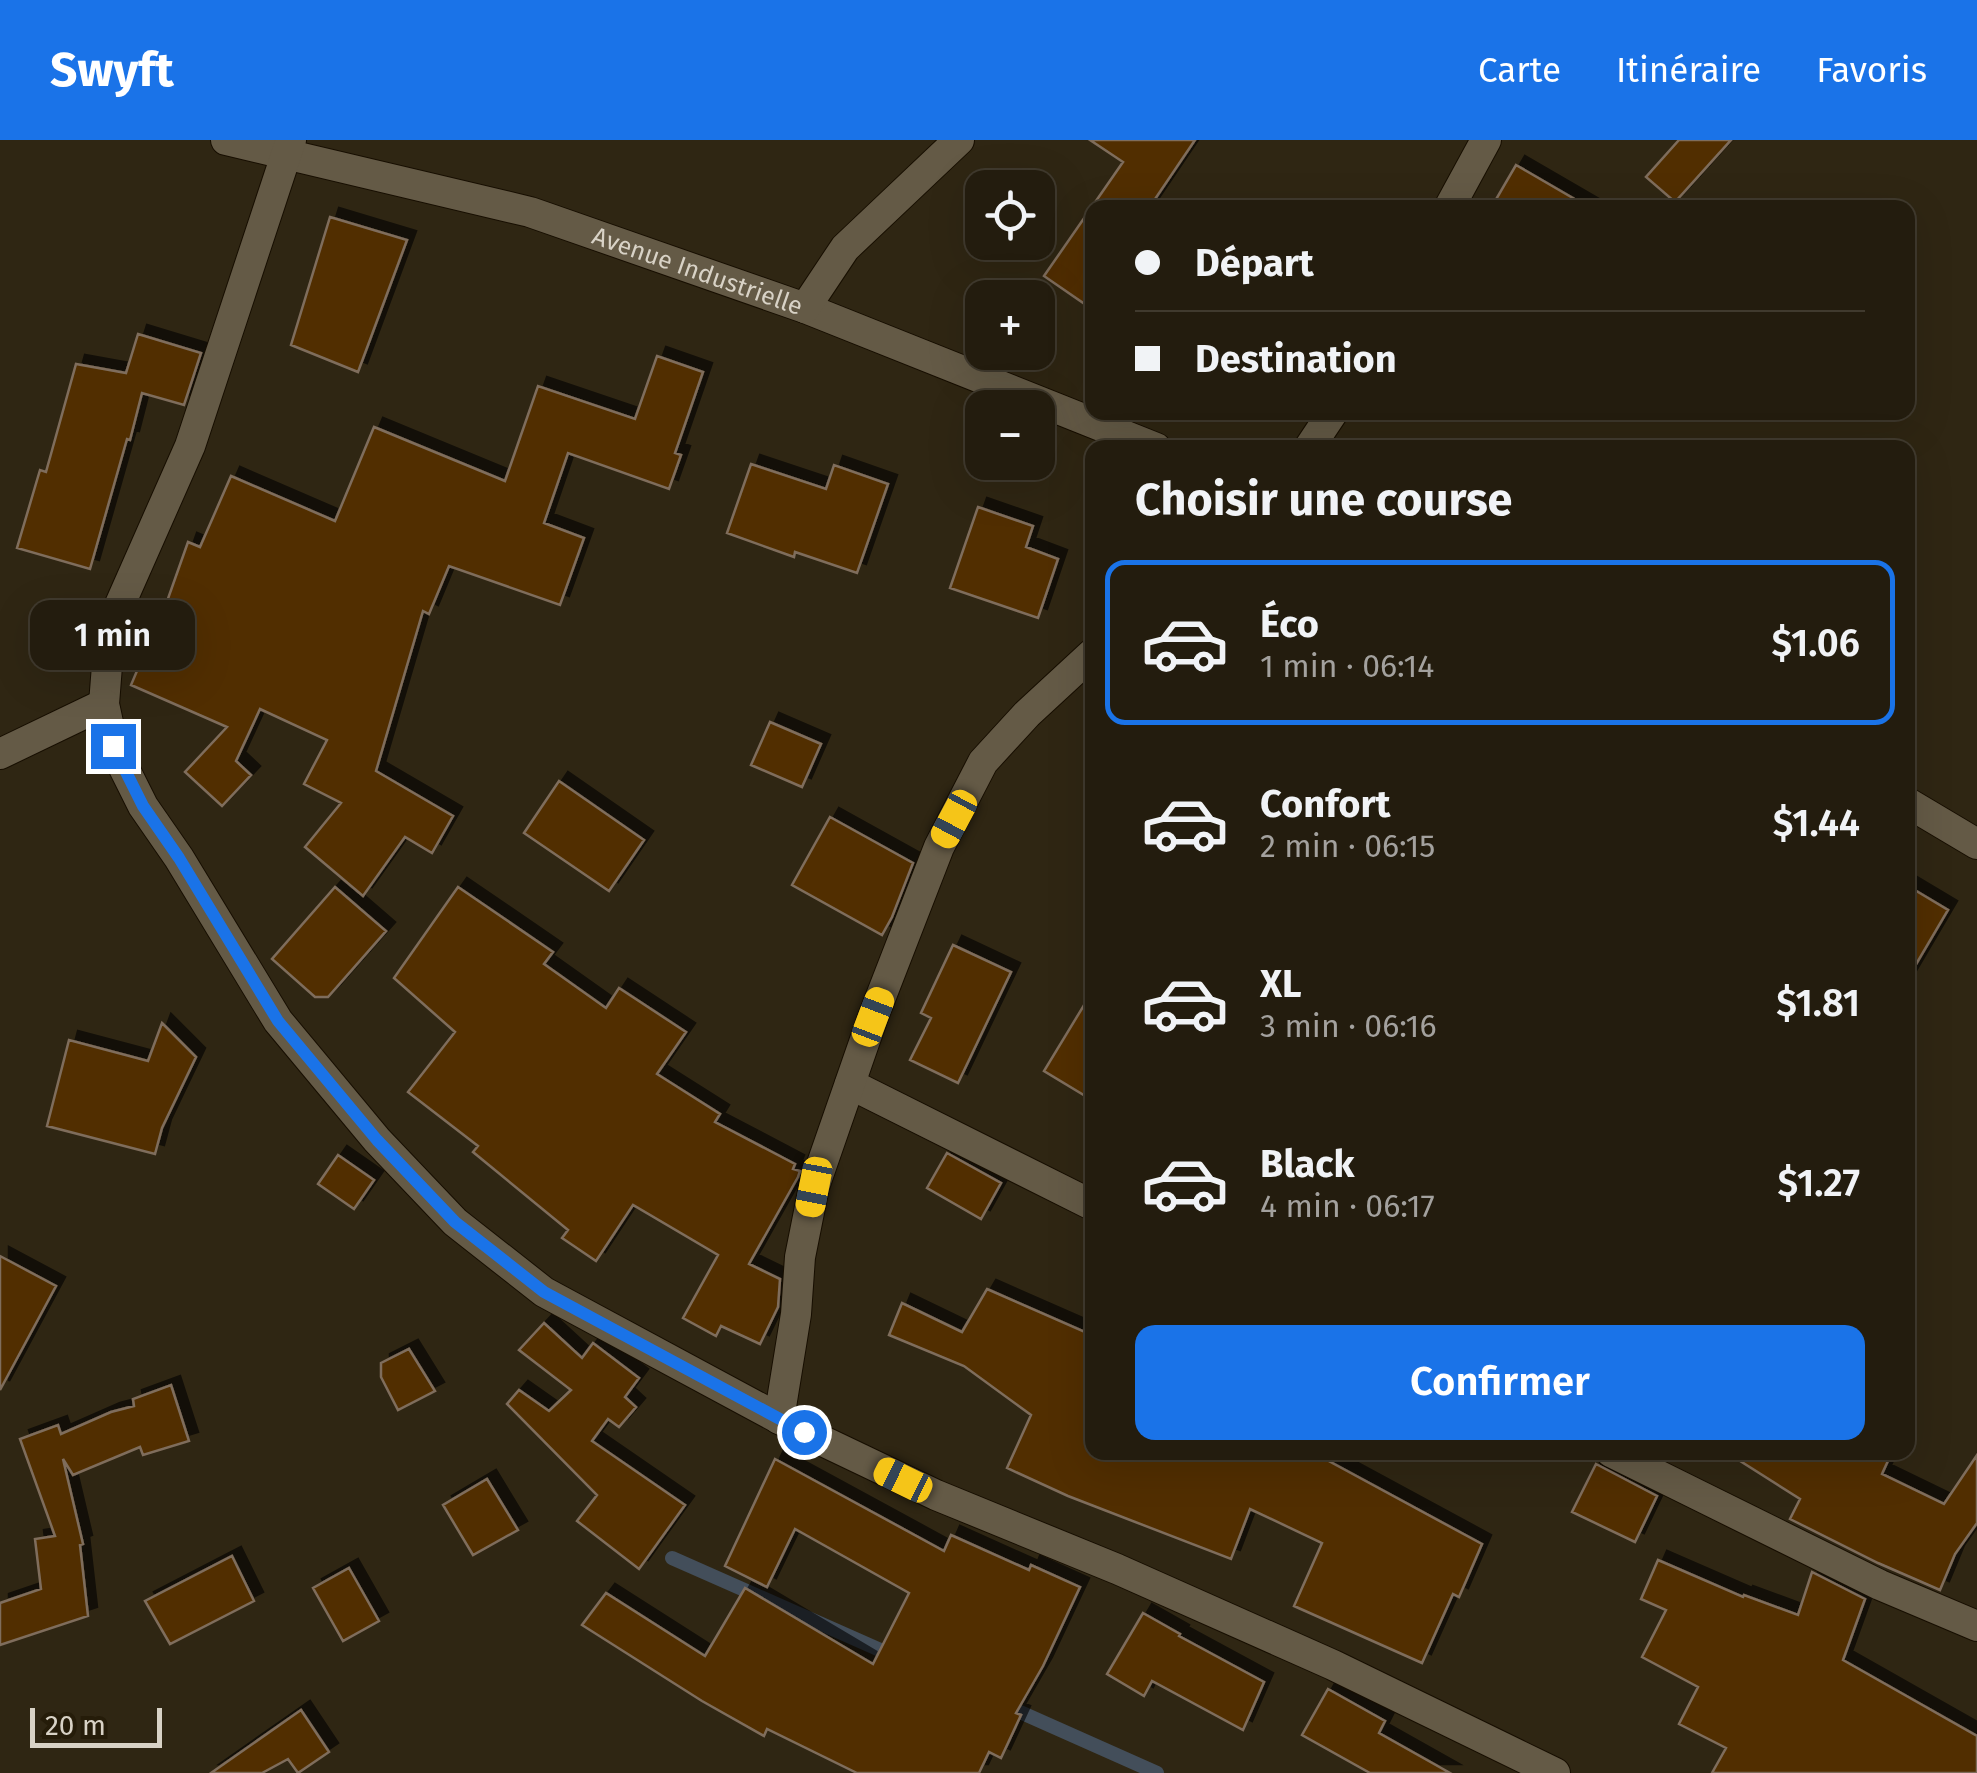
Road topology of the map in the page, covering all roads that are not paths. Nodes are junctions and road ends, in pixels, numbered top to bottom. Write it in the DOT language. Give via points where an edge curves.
graph roads {
  1 [pos="226,140"];
  2 [pos="959,140"];
  3 [pos="1486,140"];
  4 [pos="289,148"];
  5 [pos="1452,200"];
  6 [pos="805,308"];
  7 [pos="1085,420"];
  8 [pos="1086,420"];
  9 [pos="1136,440"];
  10 [pos="1085,660"];
  11 [pos="104,704"];
  12 [pos="0,754"];
  13 [pos="1915,807"];
  14 [pos="1977,844"];
  15 [pos="850,1084"];
  16 [pos="1085,1202"];
  17 [pos="779,1419"];
  18 [pos="1627,1460"];
  19 [pos="1977,1626"];
  20 [pos="1555,1773"];
  1 -- 4 [label="street, Avenue Industrielle"];
  2 -- 6 [label="street" via="845,248"];
  3 -- 5 [label="street"];
  4 -- 6 [label="street, Avenue Industrielle" via="530,212"];
  4 -- 11 [label="street" via="190,446 110,628"];
  6 -- 7 [label="street, Avenue Industrielle"];
  8 -- 9 [label="street, Avenue Industrielle"];
  10 -- 15 [label="street" via="983,762 938,848"];
  11 -- 12 [label="street"];
  11 -- 17 [label="street" via="113,746 143,806 278,1021 377,1140 455,1222 544,1292"];
  13 -- 14 [label="street"];
  15 -- 16 [label="street"];
  15 -- 17 [label="street" via="814,1187"];
  17 -- 20 [label="street" via="936,1496 1333,1664"];
  18 -- 19 [label="street"];
}
